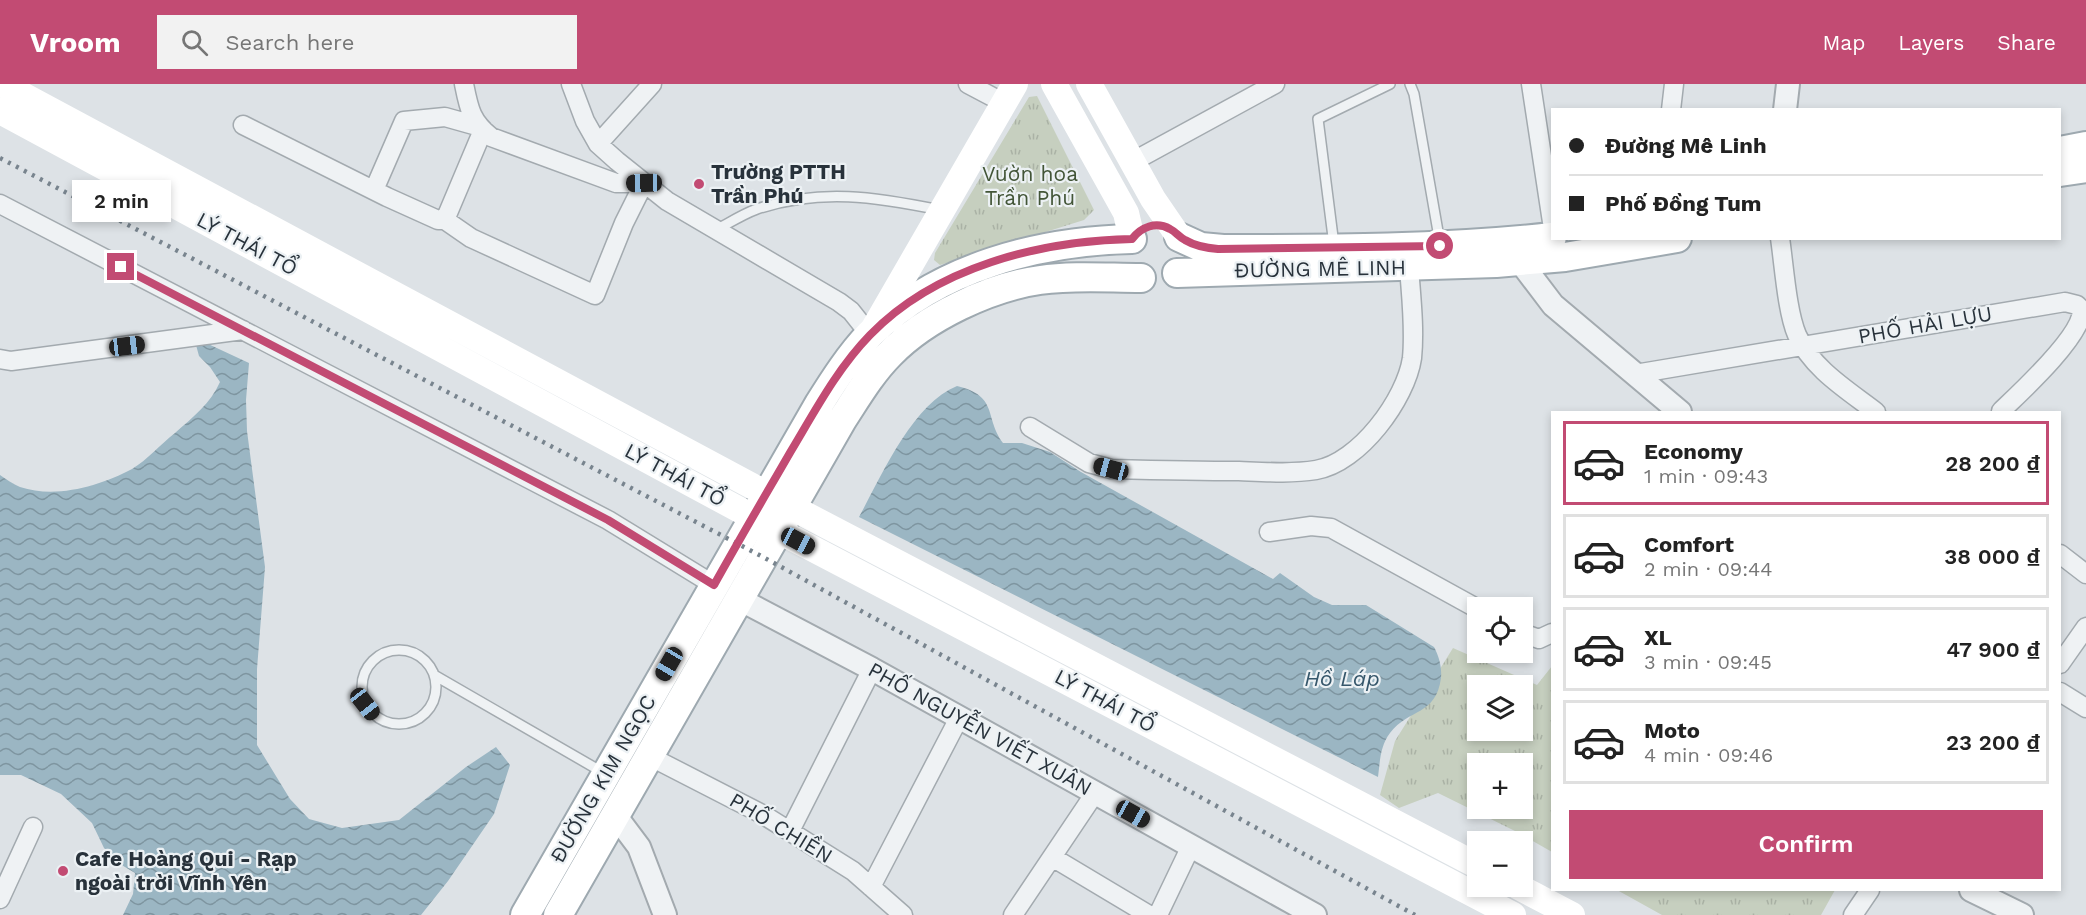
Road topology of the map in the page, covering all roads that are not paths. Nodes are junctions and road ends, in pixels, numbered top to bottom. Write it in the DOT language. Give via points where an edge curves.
graph roads {
  1 [pos="2,84"];
  2 [pos="464,84"];
  3 [pos="571,84"];
  4 [pos="652,84"];
  5 [pos="969,84"];
  6 [pos="1054,84"];
  7 [pos="1089,84"];
  8 [pos="1275,84"];
  9 [pos="1390,84"];
  10 [pos="1410,84"];
  11 [pos="1531,84"];
  12 [pos="1674,84"];
  13 [pos="1788,84"];
  14 [pos="1010,94"];
  15 [pos="1671,108"];
  16 [pos="1785,108"];
  17 [pos="0,111"];
  18 [pos="243,125"];
  19 [pos="480,128"];
  20 [pos="598,144"];
  21 [pos="2086,146"];
  22 [pos="2061,150"];
  23 [pos="1131,162"];
  24 [pos="2086,168"];
  25 [pos="2061,172"];
  26 [pos="644,183"];
  27 [pos="374,190"];
  28 [pos="0,204"];
  29 [pos="943,210"];
  30 [pos="1551,215"];
  31 [pos="445,220"];
  32 [pos="716,230"];
  33 [pos="1179,237"];
  34 [pos="1551,237"];
  35 [pos="1132,239"];
  36 [pos="1665,240"];
  37 [pos="1780,240"];
  38 [pos="1440,246"];
  39 [pos="1334,248"];
  40 [pos="1513,252"];
  41 [pos="1409,267"];
  42 [pos="1177,273"];
  43 [pos="1141,278"];
  44 [pos="243,330"];
  45 [pos="870,335"];
  46 [pos="1803,346"];
  47 [pos="0,359"];
  48 [pos="1635,374"];
  49 [pos="1679,411"];
  50 [pos="1875,411"];
  51 [pos="2001,411"];
  52 [pos="1030,427"];
  53 [pos="772,512"];
  54 [pos="1269,531"];
  55 [pos="2061,555"];
  56 [pos="2086,574"];
  57 [pos="714,585"];
  58 [pos="739,599"];
  59 [pos="1467,603"];
  60 [pos="2086,627"];
  61 [pos="1551,633"];
  62 [pos="1533,637"];
  63 [pos="2061,663"];
  64 [pos="872,669"];
  65 [pos="434,675"];
  66 [pos="2061,693"];
  67 [pos="2086,708"];
  68 [pos="959,717"];
  69 [pos="649,756"];
  70 [pos="606,774"];
  71 [pos="1095,793"];
  72 [pos="615,815"];
  73 [pos="33,827"];
  74 [pos="790,831"];
  75 [pos="1191,846"];
  76 [pos="1052,857"];
  77 [pos="1467,860"];
  78 [pos="871,887"];
  79 [pos="1869,891"];
  80 [pos="1973,891"];
  81 [pos="1533,894"];
  82 [pos="0,898"];
  83 [pos="525,915"];
  84 [pos="558,915"];
  85 [pos="665,915"];
  86 [pos="903,915"];
  87 [pos="1013,915"];
  88 [pos="1149,915"];
  89 [pos="1158,915"];
  90 [pos="1315,915"];
  91 [pos="1512,915"];
  92 [pos="1572,915"];
  93 [pos="1853,915"];
  94 [pos="2022,915"];
  1 -- 53 [label="main road, LÝ THÁI TỔ"];
  2 -- 19 [label="street" via="470,110"];
  3 -- 20 [label="street"];
  4 -- 20 [label="street"];
  5 -- 14 [label="street"];
  6 -- 35 [label="main road" via="1126,213"];
  7 -- 23 [label="main road"];
  8 -- 23 [label="street"];
  9 -- 39 [label="lane" via="1318,119"];
  10 -- 38 [label="lane" via="1427,158"];
  11 -- 30 [label="street"];
  12 -- 15 [label="street"];
  13 -- 16 [label="street"];
  14 -- 29 [label="main road"];
  17 -- 53 [label="main road, LÝ THÁI TỔ"];
  18 -- 27 [label="street"];
  19 -- 26 [label="street" via="491,137 616,183"];
  19 -- 27 [label="street" via="445,117 404,121"];
  19 -- 31 [label="street"];
  20 -- 26 [label="street"];
  21 -- 22 [label="main road"];
  23 -- 33 [label="main road"];
  24 -- 25 [label="main road"];
  26 -- 31 [label="street" via="595,294 471,238"];
  26 -- 32 [label="street"];
  27 -- 31 [label="street"];
  28 -- 44 [label="street"];
  29 -- 32 [label="lane" via="832,195 798,198 756,209"];
  29 -- 45 [label="main road"];
  32 -- 45 [label="street" via="839,302"];
  33 -- 35 [label="main road" via="1168,228 1155,225"];
  33 -- 39 [label="main road, ĐƯỜNG MÊ LINH" via="1201,247 1218,249"];
  33 -- 42 [label="main road" via="1185,255"];
  34 -- 40 [label="main road, ĐƯỜNG MÊ LINH"];
  35 -- 43 [label="main road" via="1128,260"];
  35 -- 45 [label="main road, ĐƯỜNG KIM NGỌC" via="1048,247 969,271 927,291"];
  36 -- 40 [label="main road, ĐƯỜNG MÊ LINH" via="1565,257"];
  37 -- 46 [label="street" via="1796,334"];
  38 -- 39 [label="main road, ĐƯỜNG MÊ LINH"];
  38 -- 40 [label="main road, ĐƯỜNG MÊ LINH"];
  40 -- 41 [label="main road, ĐƯỜNG MÊ LINH"];
  40 -- 48 [label="street" via="1553,305"];
  41 -- 42 [label="main road, ĐƯỜNG MÊ LINH"];
  41 -- 52 [label="street" via="1412,360 1396,402 1383,422 1345,458 1318,470 1111,469 1089,463"];
  42 -- 43 [label="main road" via="1160,282"];
  43 -- 53 [label="main road, ĐƯỜNG KIM NGỌC" via="1022,283 963,305 918,330 891,353 866,383"];
  44 -- 47 [label="street" via="11,361"];
  44 -- 57 [label="street" via="608,520"];
  45 -- 53 [label="main road, ĐƯỜNG KIM NGỌC" via="842,367"];
  46 -- 48 [label="street, PHỐ HẢI LỰU"];
  46 -- 50 [label="street" via="1823,370"];
  46 -- 51 [label="street, PHỐ HẢI LỰU" via="2066,302 2078,304 2082,318 2078,327 2042,371"];
  48 -- 49 [label="street"];
  53 -- 57 [label="main road, ĐƯỜNG KIM NGỌC"];
  53 -- 58 [label="main road, ĐƯỜNG KIM NGỌC"];
  53 -- 77 [label="main road, LÝ THÁI TỔ"];
  53 -- 91 [label="main road, LÝ THÁI TỔ"];
  54 -- 59 [label="street" via="1331,528"];
  55 -- 56 [label="street"];
  57 -- 70 [label="main road, ĐƯỜNG KIM NGỌC"];
  58 -- 64 [label="street, PHỐ NGUYỄN VIẾT XUÂN"];
  58 -- 69 [label="main road, ĐƯỜNG KIM NGỌC"];
  60 -- 63 [label="street"];
  61 -- 62 [label="street" via="1539,639"];
  64 -- 68 [label="street, PHỐ NGUYỄN VIẾT XUÂN"];
  64 -- 74 [label="street"];
  65 -- 65 [label="lane" via="429,665 410,651 387,651 367,667 361,692 365,704 384,722 409,723 421,717 435,699"];
  65 -- 70 [label="lane"];
  66 -- 67 [label="street"];
  68 -- 71 [label="street, PHỐ NGUYỄN VIẾT XUÂN"];
  68 -- 78 [label="street"];
  69 -- 72 [label="main road, ĐƯỜNG KIM NGỌC"];
  69 -- 74 [label="street, PHỐ CHIỀN"];
  70 -- 83 [label="main road, ĐƯỜNG KIM NGỌC"];
  71 -- 75 [label="street, PHỐ NGUYỄN VIẾT XUÂN"];
  71 -- 76 [label="street"];
  72 -- 84 [label="main road, ĐƯỜNG KIM NGỌC"];
  72 -- 85 [label="street" via="639,847"];
  73 -- 82 [label="street"];
  74 -- 78 [label="street, PHỐ CHIỀN"];
  75 -- 89 [label="street"];
  75 -- 90 [label="street, PHỐ NGUYỄN VIẾT XUÂN"];
  76 -- 87 [label="street"];
  76 -- 88 [label="street"];
  78 -- 86 [label="street, PHỐ CHIỀN"];
  79 -- 93 [label="street"];
  80 -- 94 [label="street"];
  81 -- 92 [label="main road"];
}
